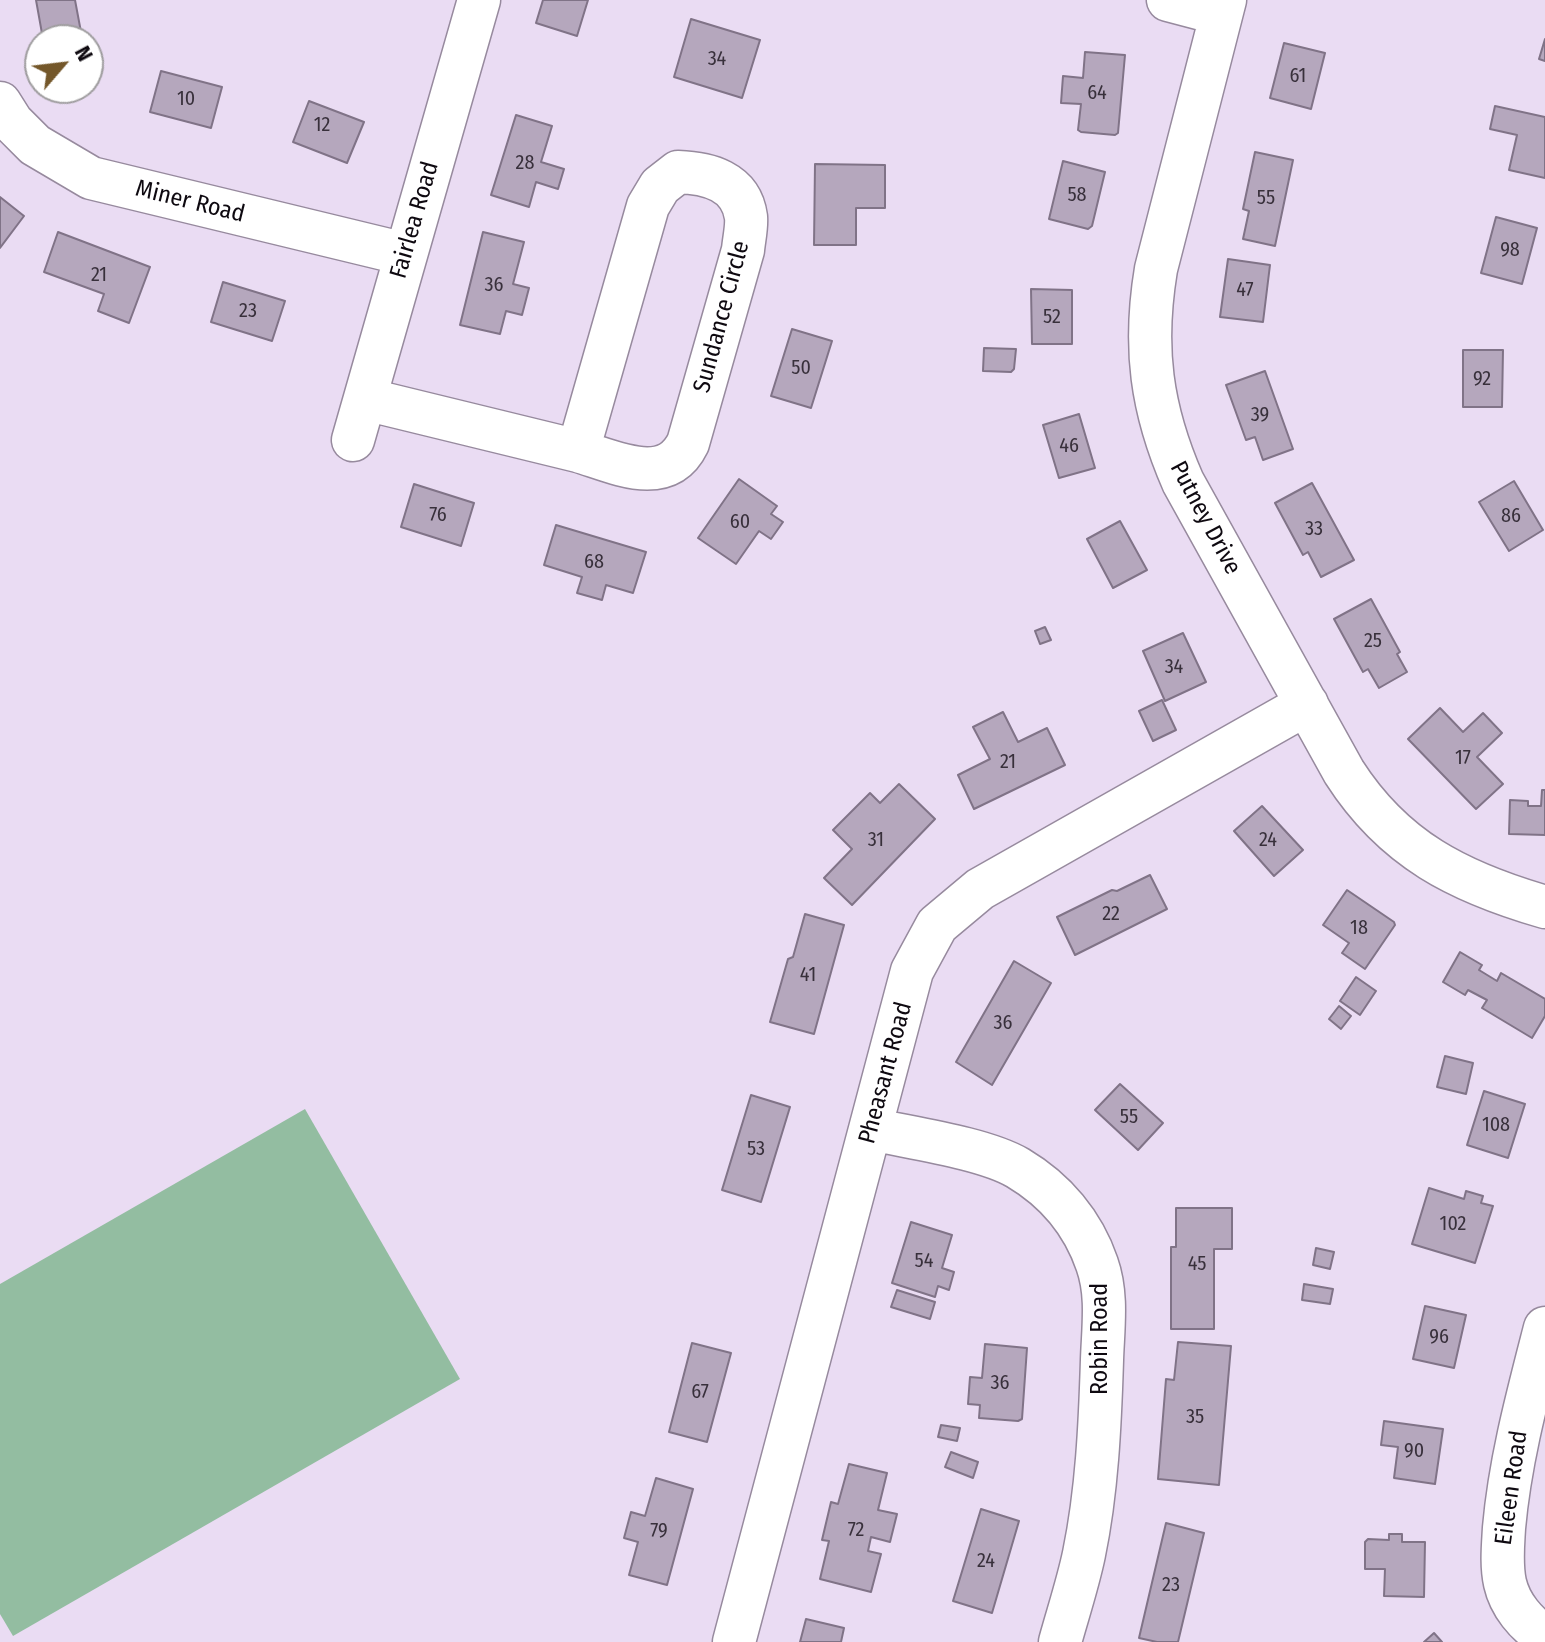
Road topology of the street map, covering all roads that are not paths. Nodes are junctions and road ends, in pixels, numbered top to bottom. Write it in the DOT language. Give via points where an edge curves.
graph roads {
  1 [pos="479,0"];
  2 [pos="1168,0"];
  3 [pos="1223,7"];
  4 [pos="0,103"];
  5 [pos="405,254"];
  6 [pos="365,399"];
  7 [pos="353,440"];
  8 [pos="578,451"];
  9 [pos="1307,704"];
  10 [pos="1545,907"];
  11 [pos="871,1129"];
  12 [pos="1545,1328"];
  13 [pos="1545,1636"];
  14 [pos="734,1642"];
  15 [pos="1060,1642"];
  1 -- 5 [label="street, Fairlea Road"];
  2 -- 3 [label="street"];
  3 -- 9 [label="street, Putney Drive" via="1156,269 1149,307 1150,367 1162,427 1183,482"];
  4 -- 5 [label="street, Miner Road" via="35,145 91,178"];
  5 -- 6 [label="street, Fairlea Road"];
  6 -- 7 [label="street, Fairlea Road"];
  6 -- 8 [label="street, Sundance Circle"];
  8 -- 8 [label="street, Sundance Circle" via="648,206 660,186 678,172 722,180 737,193 746,216 743,250 682,455 652,469"];
  9 -- 10 [label="street, Putney Drive" via="1358,794 1388,828 1456,875"];
  9 -- 11 [label="street, Pheasant Road" via="980,889 937,925 912,971"];
  11 -- 14 [label="street, Pheasant Road"];
  11 -- 15 [label="street, Robin Road" via="1017,1167 1066,1207 1098,1265 1104,1293 1099,1437 1084,1553"];
  12 -- 13 [label="street, Eileen Road" via="1514,1449 1503,1547 1510,1597"];
}
